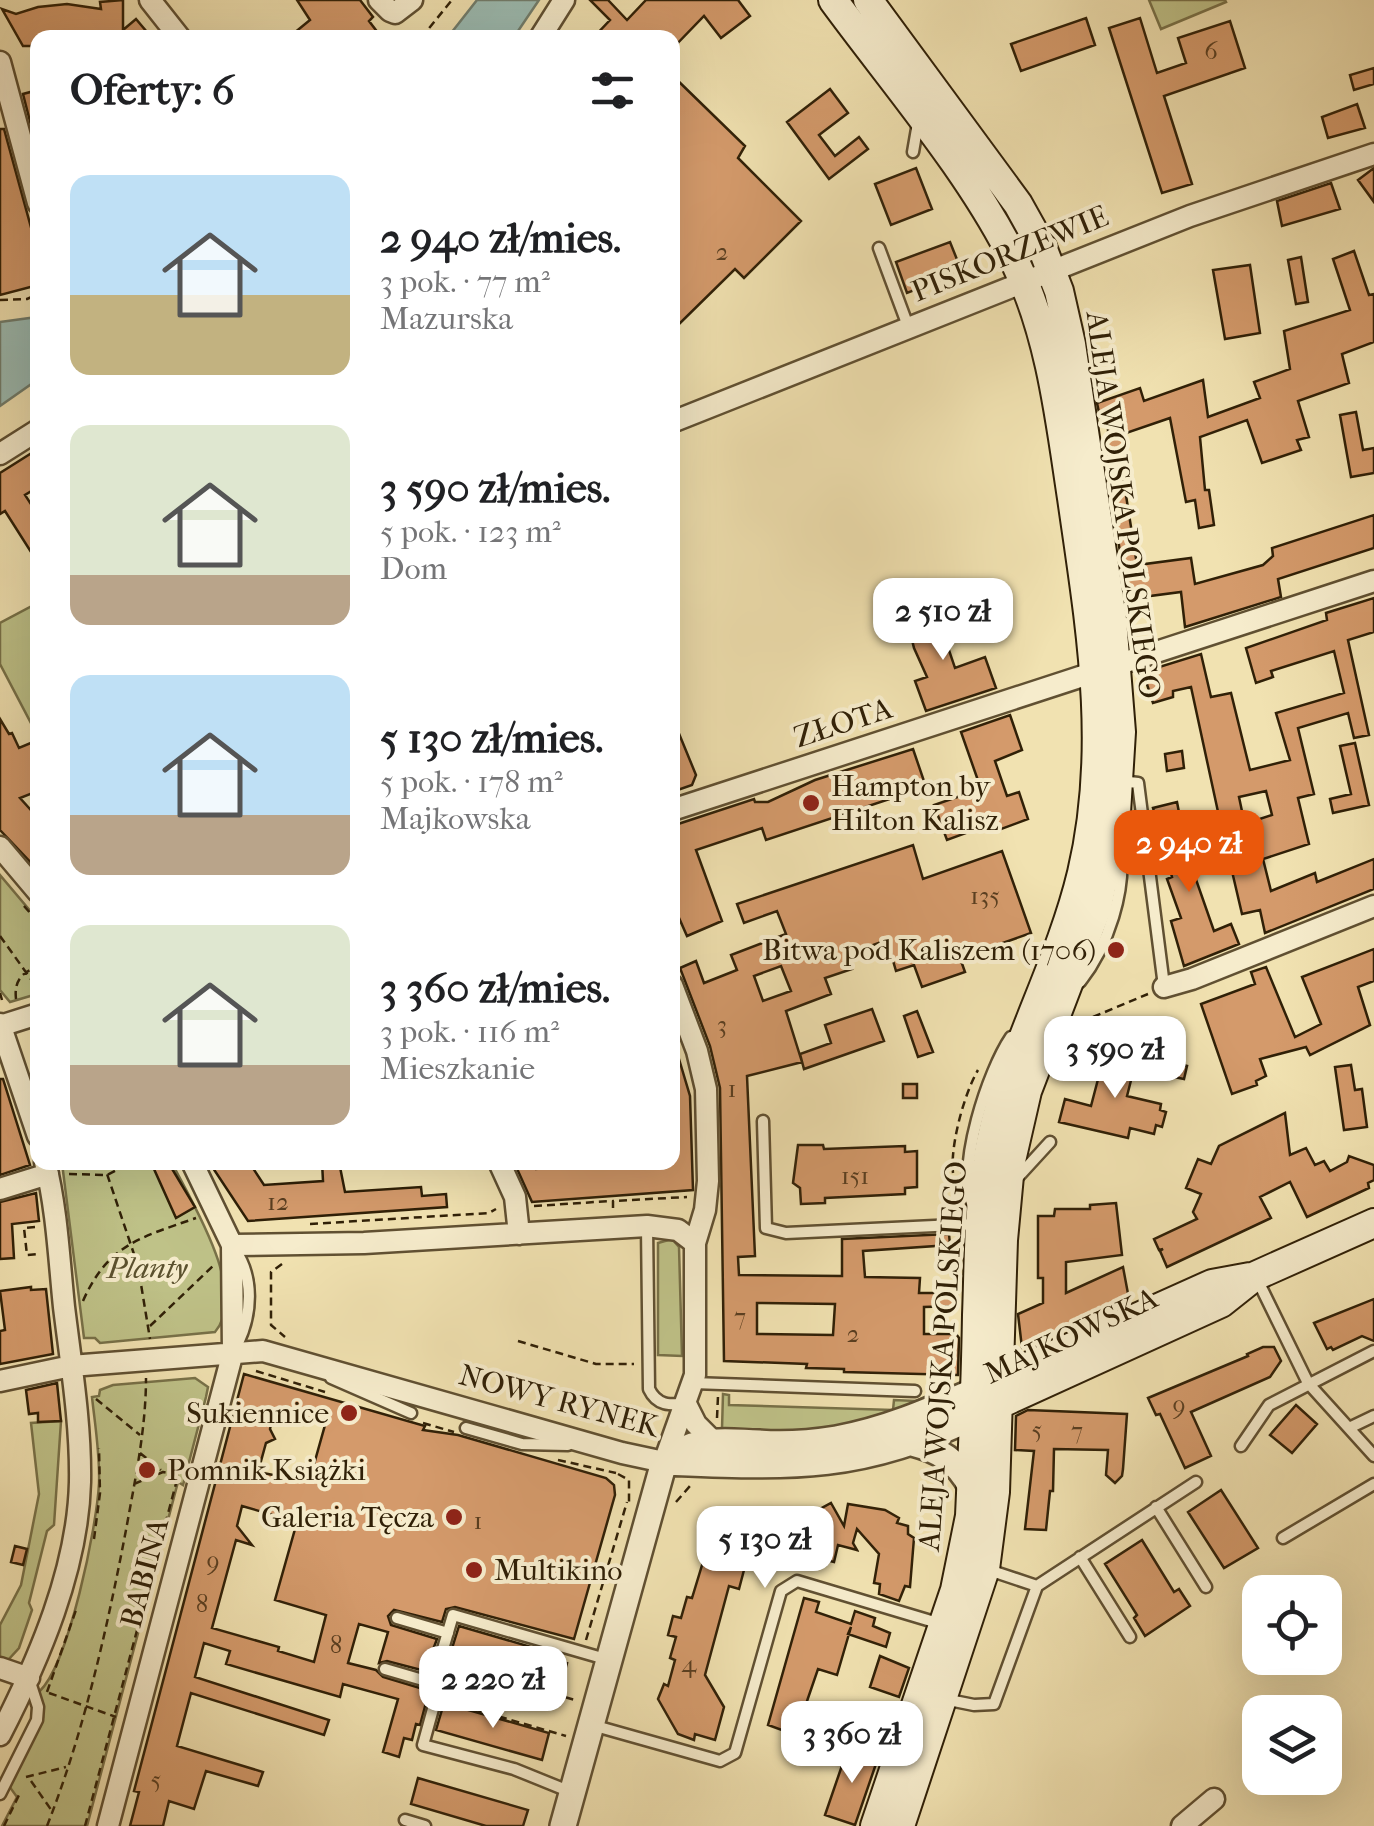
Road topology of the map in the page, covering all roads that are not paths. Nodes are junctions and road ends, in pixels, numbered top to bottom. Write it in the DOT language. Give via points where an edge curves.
graph roads {
  1 [pos="150,0"];
  2 [pos="379,0"];
  3 [pos="564,0"];
  4 [pos="834,0"];
  5 [pos="868,0"];
  6 [pos="407,6"];
  7 [pos="174,30"];
  8 [pos="545,30"];
  9 [pos="0,62"];
  10 [pos="920,117"];
  11 [pos="913,152"];
  12 [pos="1374,154"];
  13 [pos="30,173"];
  14 [pos="879,248"];
  15 [pos="1051,269"];
  16 [pos="1024,280"];
  17 [pos="908,326"];
  18 [pos="680,419"];
  19 [pos="30,435"];
  20 [pos="0,454"];
  21 [pos="1374,581"];
  22 [pos="1106,668"];
  23 [pos="1119,781"];
  24 [pos="680,807"];
  25 [pos="0,847"];
  26 [pos="30,883"];
  27 [pos="1374,906"];
  28 [pos="1164,987"];
  29 [pos="680,1006"];
  30 [pos="1058,1008"];
  31 [pos="30,1016"];
  32 [pos="0,1025"];
  33 [pos="1072,1049"];
  34 [pos="30,1113"];
  35 [pos="762,1121"];
  36 [pos="1050,1142"];
  37 [pos="52,1170"];
  38 [pos="195,1170"];
  39 [pos="503,1170"];
  40 [pos="0,1189"];
  41 [pos="1006,1190"];
  42 [pos="1374,1223"];
  43 [pos="980,1224"];
  44 [pos="647,1226"];
  45 [pos="519,1234"];
  46 [pos="695,1244"];
  47 [pos="226,1252"];
  48 [pos="1256,1276"];
  49 [pos="286,1350"];
  50 [pos="233,1352"];
  51 [pos="1374,1352"];
  52 [pos="71,1366"];
  53 [pos="0,1381"];
  54 [pos="693,1383"];
  55 [pos="1308,1383"];
  56 [pos="915,1391"];
  57 [pos="986,1398"];
  58 [pos="686,1404"];
  59 [pos="411,1416"];
  60 [pos="1374,1416"];
  61 [pos="1349,1428"];
  62 [pos="467,1432"];
  63 [pos="714,1433"];
  64 [pos="912,1443"];
  65 [pos="594,1445"];
  66 [pos="1241,1446"];
  67 [pos="1374,1456"];
  68 [pos="664,1462"];
  69 [pos="1196,1482"];
  70 [pos="1374,1484"];
  71 [pos="971,1487"];
  72 [pos="1156,1508"];
  73 [pos="1283,1538"];
  74 [pos="1080,1557"];
  75 [pos="986,1569"];
  76 [pos="1036,1586"];
  77 [pos="1206,1587"];
  78 [pos="396,1618"];
  79 [pos="944,1624"];
  80 [pos="448,1632"];
  81 [pos="1130,1637"];
  82 [pos="609,1660"];
  83 [pos="0,1668"];
  84 [pos="384,1670"];
  85 [pos="28,1678"];
  86 [pos="434,1684"];
  87 [pos="943,1698"];
  88 [pos="579,1731"];
  89 [pos="0,1735"];
  90 [pos="572,1792"];
  91 [pos="0,1794"];
  92 [pos="1214,1799"];
  93 [pos="404,1820"];
  94 [pos="108,1826"];
  95 [pos="425,1826"];
  96 [pos="563,1826"];
  97 [pos="875,1826"];
  98 [pos="900,1826"];
  99 [pos="1182,1826"];
  1 -- 7 [label="street"];
  2 -- 6 [label="street" via="390,11"];
  3 -- 8 [label="street"];
  4 -- 10 [label="main road, ALEJA WOJSKA POLSKIEGO"];
  5 -- 15 [label="main road, ALEJA WOJSKA POLSKIEGO" via="1004,183"];
  9 -- 13 [label="street"];
  10 -- 11 [label="lane"];
  10 -- 16 [label="main road, ALEJA WOJSKA POLSKIEGO" via="985,208"];
  12 -- 15 [label="street, PISKORZEWIE"];
  14 -- 17 [label="lane"];
  15 -- 16 [label="street, PISKORZEWIE"];
  15 -- 22 [label="main road, ALEJA WOJSKA POLSKIEGO" via="1074,362"];
  16 -- 17 [label="street, PISKORZEWIE"];
  16 -- 22 [label="main road, ALEJA WOJSKA POLSKIEGO" via="1056,398"];
  17 -- 18 [label="street, PISKORZEWIE"];
  19 -- 20 [label="street"];
  21 -- 22 [label="street, ZŁOTA"];
  22 -- 23 [label="main road, ALEJA WOJSKA POLSKIEGO"];
  22 -- 24 [label="street, ZŁOTA"];
  22 -- 30 [label="main road, ALEJA WOJSKA POLSKIEGO" via="1089,842 1065,934"];
  23 -- 28 [label="lane" via="1138,783"];
  23 -- 30 [label="main road, ALEJA WOJSKA POLSKIEGO" via="1097,908"];
  25 -- 26 [label="street"];
  27 -- 28 [label="street"];
  29 -- 46 [label="street, NOWY RYNEK" via="706,1089 708,1181"];
  30 -- 33 [label="lane"];
  30 -- 41 [label="main road, ALEJA WOJSKA POLSKIEGO" via="1020,1115"];
  30 -- 43 [label="main road, ALEJA WOJSKA POLSKIEGO" via="1015,1056 998,1109"];
  31 -- 32 [label="street"];
  32 -- 34 [label="street"];
  35 -- 43 [label="lane" via="766,1228 786,1234"];
  36 -- 41 [label="lane"];
  37 -- 40 [label="street"];
  37 -- 52 [label="street"];
  38 -- 47 [label="street, BABINA"];
  39 -- 45 [label="street" via="515,1197"];
  41 -- 57 [label="main road, ALEJA WOJSKA POLSKIEGO"];
  42 -- 48 [label="main road, MAJKOWSKA"];
  43 -- 57 [label="main road, ALEJA WOJSKA POLSKIEGO"];
  44 -- 45 [label="street"];
  44 -- 46 [label="street" via="678,1230"];
  44 -- 58 [label="lane" via="650,1389 665,1404"];
  45 -- 47 [label="street"];
  46 -- 54 [label="street, NOWY RYNEK"];
  47 -- 50 [label="street, BABINA"];
  48 -- 55 [label="lane"];
  48 -- 57 [label="main road, MAJKOWSKA" via="1212,1284"];
  49 -- 50 [label="street, NOWY RYNEK"];
  49 -- 59 [label="lane"];
  49 -- 65 [label="street, NOWY RYNEK"];
  50 -- 52 [label="street, NOWY RYNEK"];
  50 -- 94 [label="street, BABINA"];
  51 -- 55 [label="lane"];
  52 -- 53 [label="street, NOWY RYNEK"];
  52 -- 85 [label="street" via="80,1479 76,1518 55,1606"];
  54 -- 56 [label="lane"];
  54 -- 58 [label="street, NOWY RYNEK"];
  55 -- 61 [label="lane"];
  55 -- 66 [label="lane" via="1269,1406"];
  57 -- 63 [label="street, MAJKOWSKA" via="832,1440 787,1444"];
  57 -- 64 [label="street, MAJKOWSKA"];
  57 -- 71 [label="main road, ALEJA WOJSKA POLSKIEGO"];
  57 -- 75 [label="main road, ALEJA WOJSKA POLSKIEGO" via="993,1520"];
  58 -- 63 [label="street" via="696,1424"];
  58 -- 68 [label="street, NOWY RYNEK"];
  60 -- 61 [label="lane"];
  61 -- 67 [label="lane"];
  62 -- 65 [label="lane" via="522,1444"];
  63 -- 68 [label="street, MAJKOWSKA"];
  64 -- 68 [label="street, MAJKOWSKA" via="810,1465"];
  64 -- 71 [label="street" via="948,1457"];
  65 -- 68 [label="street, NOWY RYNEK"];
  68 -- 82 [label="street"];
  69 -- 72 [label="lane"];
  70 -- 73 [label="lane"];
  71 -- 79 [label="main road, ALEJA WOJSKA POLSKIEGO" via="966,1542"];
  72 -- 74 [label="lane"];
  72 -- 77 [label="lane"];
  74 -- 76 [label="lane"];
  74 -- 81 [label="lane"];
  75 -- 76 [label="lane"];
  75 -- 87 [label="main road, ALEJA WOJSKA POLSKIEGO"];
  76 -- 87 [label="lane" via="994,1704"];
  78 -- 80 [label="lane"];
  79 -- 88 [label="lane" via="797,1581 781,1592 735,1753 720,1762"];
  79 -- 97 [label="main road, ALEJA WOJSKA POLSKIEGO"];
  80 -- 82 [label="lane" via="453,1615"];
  80 -- 86 [label="lane"];
  82 -- 88 [label="street"];
  83 -- 85 [label="street"];
  84 -- 86 [label="lane"];
  85 -- 89 [label="street"];
  85 -- 91 [label="lane" via="37,1720"];
  86 -- 90 [label="lane" via="423,1745"];
  87 -- 98 [label="main road, ALEJA WOJSKA POLSKIEGO"];
  88 -- 90 [label="street"];
  90 -- 96 [label="street"];
  92 -- 99 [label="street"];
  93 -- 95 [label="lane"];
}
